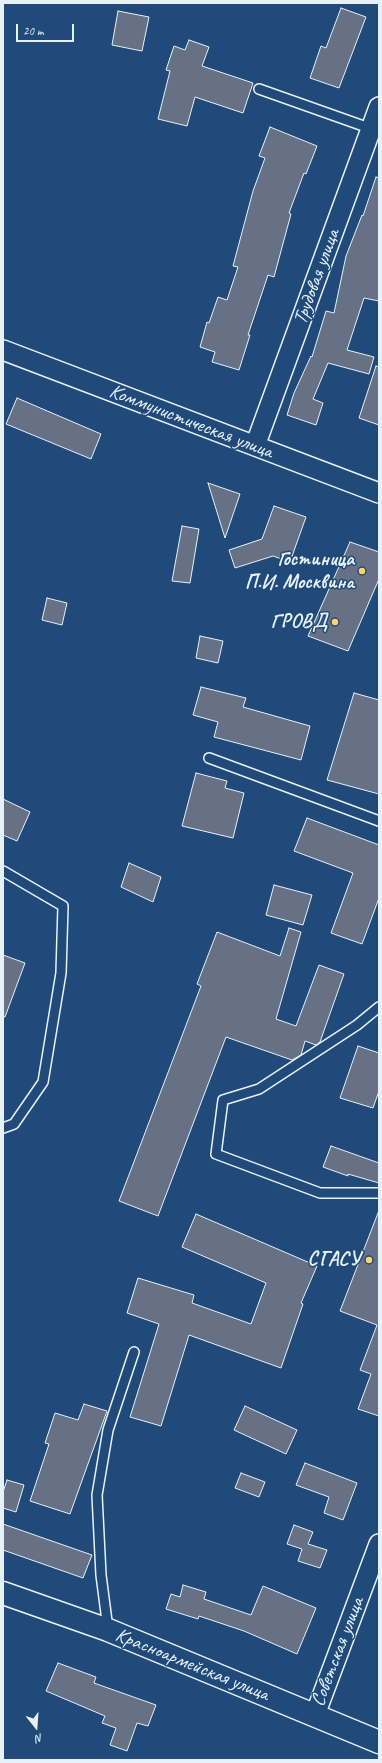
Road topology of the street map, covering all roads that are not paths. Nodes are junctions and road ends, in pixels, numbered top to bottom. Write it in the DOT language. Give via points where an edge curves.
graph roads {
  1 [pos="259,89"];
  2 [pos="379,107"];
  3 [pos="372,129"];
  4 [pos="3,350"];
  5 [pos="254,446"];
  6 [pos="379,493"];
  7 [pos="209,758"];
  8 [pos="379,821"];
  9 [pos="3,872"];
  10 [pos="379,1007"];
  11 [pos="3,1128"];
  12 [pos="379,1193"];
  13 [pos="134,1352"];
  14 [pos="379,1544"];
  15 [pos="3,1593"];
  16 [pos="108,1630"];
  17 [pos="315,1715"];
  18 [pos="379,1742"];
  1 -- 3 [label="lane"];
  2 -- 3 [label="street, Трудовая улица"];
  3 -- 5 [label="street, Трудовая улица"];
  4 -- 5 [label="street, Коммунистическая улица"];
  5 -- 6 [label="street, Коммунистическая улица"];
  7 -- 8 [label="lane"];
  9 -- 11 [label="lane" via="63,906 61,973 43,1082 14,1124"];
  10 -- 12 [label="lane" via="357,1025 259,1089 223,1100 216,1154 320,1193"];
  13 -- 16 [label="lane" via="108,1430 97,1495 101,1576"];
  14 -- 17 [label="street, Советская улица"];
  15 -- 16 [label="main road, Красноармейская улица"];
  16 -- 17 [label="main road, Красноармейская улица"];
  17 -- 18 [label="main road, Красноармейская улица"];
}
